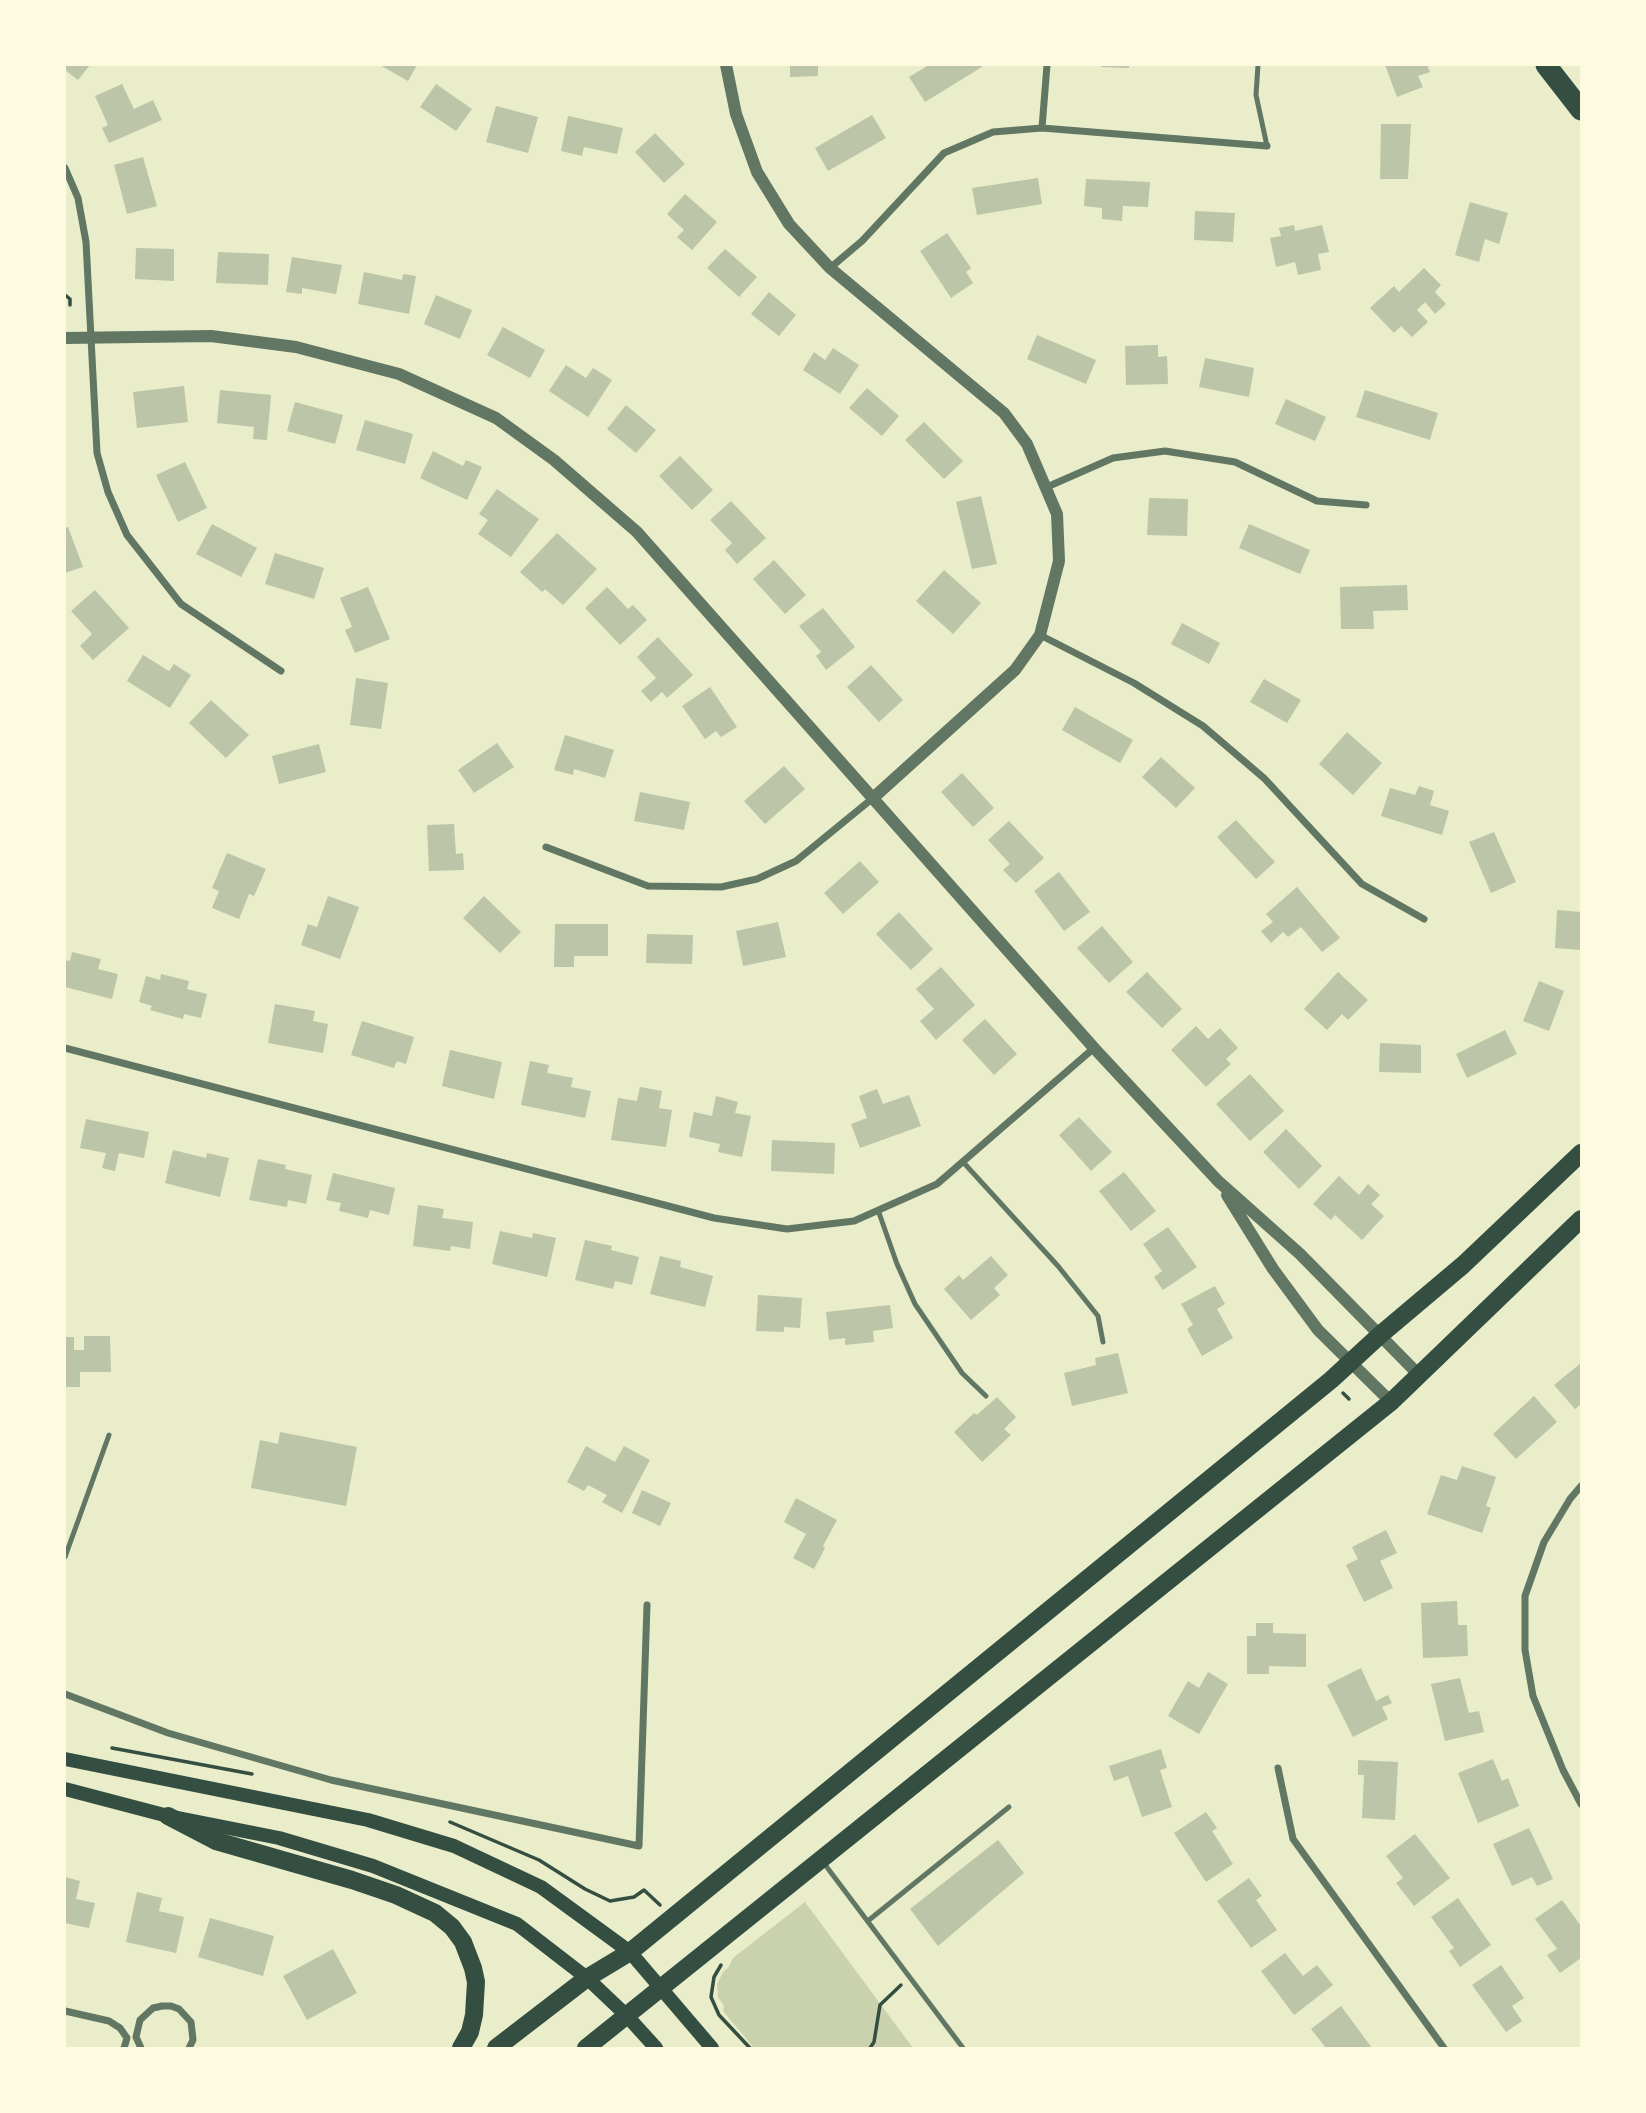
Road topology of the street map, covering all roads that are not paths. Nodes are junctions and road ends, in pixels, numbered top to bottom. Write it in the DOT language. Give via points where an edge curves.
graph roads {
  1 [pos="726,65"];
  2 [pos="1047,65"];
  3 [pos="1258,65"];
  4 [pos="1546,65"];
  5 [pos="1581,110"];
  6 [pos="1042,128"];
  7 [pos="1267,146"];
  8 [pos="65,168"];
  9 [pos="830,268"];
  10 [pos="91,337"];
  11 [pos="65,338"];
  12 [pos="1046,487"];
  13 [pos="1366,505"];
  14 [pos="1040,635"];
  15 [pos="281,671"];
  16 [pos="873,798"];
  17 [pos="546,847"];
  18 [pos="1424,919"];
  19 [pos="65,1048"];
  20 [pos="1094,1048"];
  21 [pos="1581,1153"];
  22 [pos="963,1162"];
  23 [pos="1218,1181"];
  24 [pos="878,1210"];
  25 [pos="1581,1219"];
  26 [pos="1380,1335"];
  27 [pos="1103,1342"];
  28 [pos="1350,1364"];
  29 [pos="1419,1375"];
  30 [pos="986,1396"];
  31 [pos="1391,1402"];
  32 [pos="109,1435"];
  33 [pos="1581,1486"];
  34 [pos="65,1557"];
  35 [pos="647,1605"];
  36 [pos="65,1694"];
  37 [pos="65,1759"];
  38 [pos="1278,1768"];
  39 [pos="65,1789"];
  40 [pos="1581,1804"];
  41 [pos="1009,1807"];
  42 [pos="168,1816"];
  43 [pos="821,1859"];
  44 [pos="869,1920"];
  45 [pos="630,1952"];
  46 [pos="587,1978"];
  47 [pos="662,1987"];
  48 [pos="65,2011"];
  49 [pos="627,2016"];
  50 [pos="136,2037"];
  51 [pos="127,2038"];
  52 [pos="124,2048"];
  53 [pos="141,2048"];
  54 [pos="189,2048"];
  55 [pos="461,2048"];
  56 [pos="496,2048"];
  57 [pos="586,2048"];
  58 [pos="656,2048"];
  59 [pos="712,2048"];
  60 [pos="963,2048"];
  61 [pos="1444,2048"];
  1 -- 9 [label="street" via="736,114 757,172 789,224"];
  2 -- 6 [label="street"];
  3 -- 7 [label="lane" via="1256,95"];
  4 -- 5 [label="highway"];
  6 -- 7 [label="street"];
  6 -- 9 [label="street" via="993,132 944,153 862,241"];
  8 -- 10 [label="street" via="78,198 86,242"];
  9 -- 12 [label="street" via="1004,413 1027,444"];
  10 -- 11 [label="street"];
  10 -- 15 [label="street" via="97,453 127,535 181,604"];
  10 -- 16 [label="street" via="211,335 296,347 399,374 496,418 554,460 637,532"];
  12 -- 13 [label="street" via="1113,458 1165,451 1235,462 1317,501"];
  12 -- 14 [label="street" via="1057,514 1059,561"];
  14 -- 16 [label="street" via="1014,670"];
  14 -- 18 [label="street" via="1135,683 1203,726 1265,779 1362,884"];
  16 -- 17 [label="street" via="796,861 757,879 721,887 648,886"];
  16 -- 20 [label="street"];
  19 -- 24 [label="street" via="714,1218 787,1230 854,1221"];
  20 -- 22 [label="street"];
  20 -- 23 [label="street"];
  21 -- 26 [label="main road" via="1463,1265"];
  22 -- 24 [label="street" via="937,1184"];
  22 -- 27 [label="lane" via="1098,1316"];
  23 -- 26 [label="street" via="1300,1254"];
  23 -- 28 [label="street" via="1273,1269 1326,1340"];
  24 -- 30 [label="lane" via="915,1304 962,1373"];
  25 -- 29 [label="main road"];
  26 -- 28 [label="main road"];
  26 -- 29 [label="street"];
  28 -- 31 [label="street"];
  28 -- 45 [label="main road"];
  29 -- 31 [label="main road"];
  31 -- 43 [label="main road"];
  32 -- 34 [label="lane"];
  33 -- 40 [label="street" via="1544,1542 1525,1596 1525,1650 1533,1696"];
  35 -- 36 [label="street" via="639,1846 331,1780 169,1733"];
  37 -- 45 [label="main road" via="368,1819 454,1846 541,1887"];
  38 -- 61 [label="street" via="1293,1839"];
  39 -- 42 [label="main road"];
  41 -- 44 [label="lane"];
  42 -- 46 [label="main road" via="279,1838 434,1889 517,1924"];
  42 -- 55 [label="main road" via="216,1841 352,1880 435,1913 463,1942 476,1983 474,2015"];
  43 -- 44 [label="lane"];
  43 -- 47 [label="main road"];
  44 -- 60 [label="lane"];
  45 -- 46 [label="main road"];
  45 -- 47 [label="main road"];
  46 -- 49 [label="main road"];
  46 -- 56 [label="main road"];
  47 -- 49 [label="main road"];
  47 -- 59 [label="main road"];
  48 -- 51 [label="street" via="109,2021"];
  49 -- 57 [label="main road"];
  49 -- 58 [label="main road"];
  50 -- 51 [label="street"];
  50 -- 53 [label="street"];
  50 -- 54 [label="street" via="146,2013 171,2006 191,2022"];
  51 -- 52 [label="street"];
}
